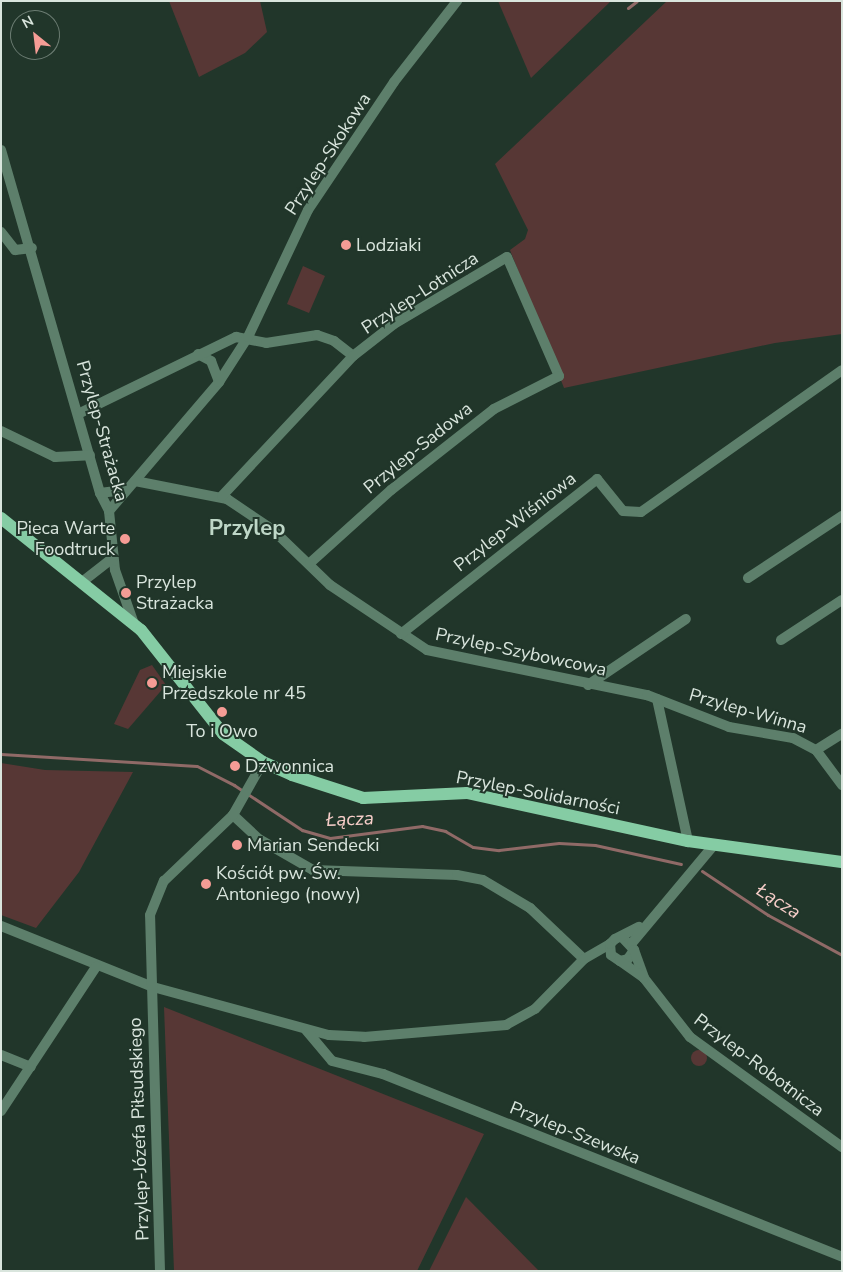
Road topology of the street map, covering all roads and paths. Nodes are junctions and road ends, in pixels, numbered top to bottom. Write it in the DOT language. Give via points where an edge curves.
graph roads {
  1 [pos="457,1"];
  2 [pos="1,150"];
  3 [pos="1,232"];
  4 [pos="32,248"];
  5 [pos="248,337"];
  6 [pos="198,354"];
  7 [pos="353,356"];
  8 [pos="842,370"];
  9 [pos="559,376"];
  10 [pos="219,382"];
  11 [pos="80,413"];
  12 [pos="1,431"];
  13 [pos="90,455"];
  14 [pos="135,480"];
  15 [pos="124,490"];
  16 [pos="100,493"];
  17 [pos="222,496"];
  18 [pos="110,512"];
  19 [pos="842,516"];
  20 [pos="1,518"];
  21 [pos="113,558"];
  22 [pos="310,563"];
  23 [pos="748,578"];
  24 [pos="82,582"];
  25 [pos="842,600"];
  26 [pos="686,619"];
  27 [pos="134,624"];
  28 [pos="401,634"];
  29 [pos="781,640"];
  30 [pos="588,685"];
  31 [pos="657,699"];
  32 [pos="842,734"];
  33 [pos="816,750"];
  34 [pos="263,762"];
  35 [pos="842,785"];
  36 [pos="233,815"];
  37 [pos="688,841"];
  38 [pos="714,845"];
  39 [pos="842,862"];
  40 [pos="642,925"];
  41 [pos="1,926"];
  42 [pos="622,937"];
  43 [pos="633,946"];
  44 [pos="611,949"];
  45 [pos="584,959"];
  46 [pos="620,961"];
  47 [pos="96,967"];
  48 [pos="644,978"];
  49 [pos="154,987"];
  50 [pos="306,1030"];
  51 [pos="1,1055"];
  52 [pos="31,1066"];
  53 [pos="1,1112"];
  54 [pos="842,1147"];
  55 [pos="842,1257"];
  56 [pos="160,1271"];
  1 -- 5 [label="street, Przylep-Skokowa" via="394,82 308,210"];
  2 -- 4 [label="street, Przylep-Strażacka"];
  3 -- 4 [label="street" via="15,250"];
  4 -- 11 [label="street, Przylep-Strażacka"];
  5 -- 6 [label="street"];
  5 -- 7 [label="street" via="266,343 317,335 334,341"];
  5 -- 10 [label="street, Przylep-Skokowa"];
  6 -- 10 [label="street" via="211,361"];
  6 -- 11 [label="street"];
  7 -- 9 [label="street, Przylep-Lotnicza" via="394,324 506,258"];
  7 -- 17 [label="street, Przylep-Lotnicza"];
  8 -- 28 [label="street, Przylep-Wiśniowa" via="641,512 623,511 598,479"];
  9 -- 22 [label="street, Przylep-Sadowa" via="494,409 391,490"];
  10 -- 14 [label="street, Przylep-Skokowa"];
  11 -- 13 [label="street, Przylep-Strażacka"];
  12 -- 13 [label="street" via="55,457"];
  13 -- 16 [label="street, Przylep-Strażacka"];
  14 -- 15 [label="street, Przylep-Skokowa"];
  14 -- 17 [label="street, Przylep-Szybowcowa"];
  15 -- 16 [label="street"];
  15 -- 18 [label="street, Przylep-Skokowa"];
  16 -- 18 [label="street, Przylep-Strażacka"];
  17 -- 22 [label="street, Przylep-Szybowcowa" via="273,530"];
  18 -- 21 [label="street, Przylep-Strażacka"];
  19 -- 23 [label="street"];
  20 -- 24 [label="main road, Przylep-Solidarności"];
  21 -- 24 [label="street"];
  21 -- 27 [label="street, Przylep-Strażacka"];
  22 -- 28 [label="street, Przylep-Szybowcowa" via="330,585"];
  24 -- 27 [label="main road, Przylep-Solidarności"];
  25 -- 29 [label="street"];
  26 -- 30 [label="street"];
  27 -- 34 [label="main road, Przylep-Solidarności" via="223,734"];
  28 -- 30 [label="street, Przylep-Szybowcowa" via="437,653"];
  30 -- 31 [label="street, Przylep-Szybowcowa"];
  31 -- 33 [label="street, Przylep-Winna" via="729,727 793,738"];
  31 -- 37 [label="street"];
  32 -- 33 [label="street"];
  33 -- 35 [label="street, Przylep-Winna"];
  34 -- 36 [label="street"];
  34 -- 37 [label="main road, Przylep-Solidarności" via="342,794 379,799 467,794"];
  36 -- 45 [label="street" via="259,839 313,870 457,874 483,880 530,908"];
  36 -- 49 [label="street" via="181,862 155,895 149,945"];
  37 -- 38 [label="main road, Przylep-Solidarności"];
  38 -- 39 [label="main road, Przylep-Solidarności"];
  38 -- 40 [label="street"];
  40 -- 42 [label="street"];
  40 -- 43 [label="street"];
  41 -- 47 [label="street"];
  42 -- 43 [label="street"];
  42 -- 44 [label="street"];
  43 -- 46 [label="street" via="628,960"];
  43 -- 48 [label="street, Przylep-Robotnicza"];
  44 -- 45 [label="street" via="595,952"];
  44 -- 46 [label="street, Przylep-Robotnicza"];
  45 -- 50 [label="street" via="518,1020 483,1029 364,1038"];
  46 -- 48 [label="street, Przylep-Robotnicza"];
  47 -- 49 [label="street"];
  47 -- 52 [label="street"];
  48 -- 54 [label="street, Przylep-Robotnicza" via="690,1037"];
  49 -- 50 [label="street"];
  49 -- 56 [label="street, Przylep-Józefa Piłsudskiego"];
  50 -- 55 [label="street, Przylep-Szewska" via="332,1061 383,1074"];
  51 -- 52 [label="street"];
  52 -- 53 [label="street"];
}
